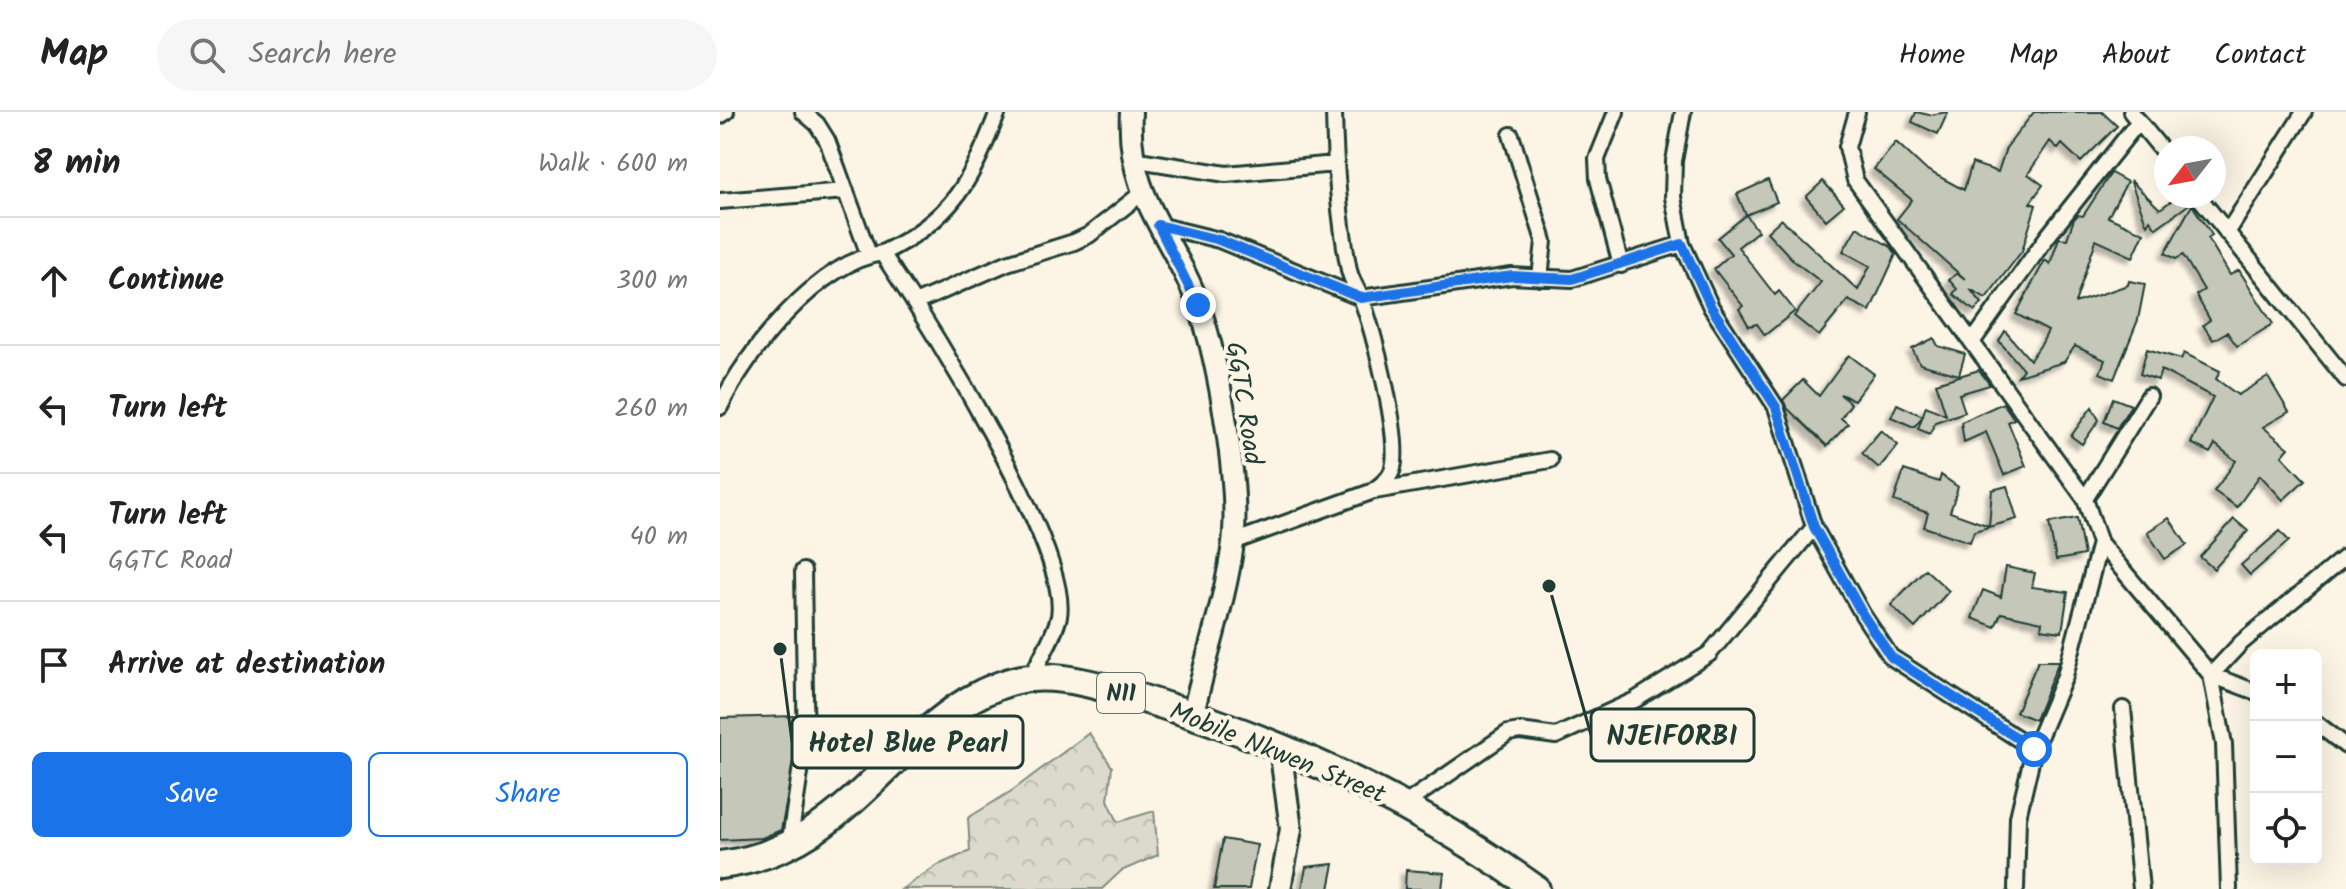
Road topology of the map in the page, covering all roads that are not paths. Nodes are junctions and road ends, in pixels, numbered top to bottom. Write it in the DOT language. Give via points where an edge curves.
graph roads {
  1 [pos="726,112"];
  2 [pos="803,112"];
  3 [pos="998,112"];
  4 [pos="1131,112"];
  5 [pos="1334,112"];
  6 [pos="1616,112"];
  7 [pos="1683,112"];
  8 [pos="1857,112"];
  9 [pos="2304,112"];
  10 [pos="720,116"];
  11 [pos="2135,117"];
  12 [pos="1511,135"];
  13 [pos="2154,140"];
  14 [pos="1132,159"];
  15 [pos="1335,164"];
  16 [pos="846,191"];
  17 [pos="1142,193"];
  18 [pos="720,201"];
  19 [pos="2207,208"];
  20 [pos="1158,225"];
  21 [pos="2227,233"];
  22 [pos="1682,244"];
  23 [pos="876,254"];
  24 [pos="1621,265"];
  25 [pos="1540,278"];
  26 [pos="1361,298"];
  27 [pos="915,303"];
  28 [pos="1973,341"];
  29 [pos="2346,379"];
  30 [pos="2149,396"];
  31 [pos="720,407"];
  32 [pos="1550,460"];
  33 [pos="1371,492"];
  34 [pos="2085,499"];
  35 [pos="1814,527"];
  36 [pos="1233,542"];
  37 [pos="2100,543"];
  38 [pos="2346,556"];
  39 [pos="803,571"];
  40 [pos="2211,675"];
  41 [pos="1031,678"];
  42 [pos="2250,690"];
  43 [pos="2123,709"];
  44 [pos="1193,714"];
  45 [pos="2322,728"];
  46 [pos="2346,746"];
  47 [pos="1280,748"];
  48 [pos="2034,749"];
  49 [pos="1405,804"];
  50 [pos="789,846"];
  51 [pos="720,865"];
  52 [pos="1503,877"];
  53 [pos="1280,889"];
  54 [pos="1536,889"];
  55 [pos="2016,889"];
  56 [pos="2141,889"];
  57 [pos="2229,889"];
  1 -- 10 [label="street"];
  2 -- 16 [label="street" via="827,140"];
  3 -- 23 [label="street" via="963,191 940,218"];
  4 -- 14 [label="street, GGTC Road"];
  5 -- 15 [label="street"];
  6 -- 24 [label="street" via="1597,159"];
  7 -- 22 [label="street" via="1673,197"];
  8 -- 28 [label="street" via="1847,147 1855,180"];
  9 -- 21 [label="street"];
  11 -- 13 [label="street"];
  11 -- 28 [label="street"];
  12 -- 25 [label="street" via="1544,241"];
  14 -- 15 [label="street" via="1226,174"];
  14 -- 17 [label="street, GGTC Road"];
  15 -- 26 [label="street" via="1350,276"];
  16 -- 18 [label="street"];
  16 -- 23 [label="street"];
  17 -- 20 [label="street, GGTC Road"];
  17 -- 27 [label="street" via="1089,235"];
  19 -- 21 [label="street"];
  20 -- 26 [label="street" via="1219,240"];
  20 -- 36 [label="street, GGTC Road" via="1211,343 1232,484"];
  21 -- 29 [label="street"];
  22 -- 24 [label="street"];
  22 -- 35 [label="street" via="1711,307 1776,407"];
  23 -- 27 [label="street"];
  23 -- 31 [label="street" via="823,281 778,323 730,385"];
  24 -- 25 [label="street" via="1572,279"];
  25 -- 26 [label="street" via="1512,276"];
  26 -- 33 [label="street" via="1396,452 1393,470"];
  27 -- 41 [label="street" via="968,390 1050,559 1059,616"];
  28 -- 34 [label="street"];
  30 -- 34 [label="street"];
  32 -- 33 [label="street"];
  33 -- 36 [label="street"];
  34 -- 37 [label="street"];
  35 -- 48 [label="street" via="1891,657"];
  35 -- 49 [label="street" via="1709,654 1635,700 1556,736 1508,733"];
  36 -- 44 [label="street, GGTC Road"];
  37 -- 40 [label="street"];
  37 -- 48 [label="street" via="2065,676"];
  38 -- 40 [label="street" via="2241,643"];
  39 -- 50 [label="street" via="806,756"];
  40 -- 42 [label="street"];
  40 -- 57 [label="street" via="2224,744"];
  41 -- 44 [label="highway, Mobile Nkwen Street / N11" via="1096,685"];
  41 -- 50 [label="highway, Mobile Nkwen Street / N11" via="1002,684 968,701 848,807"];
  43 -- 56 [label="street"];
  44 -- 47 [label="highway, Mobile Nkwen Street / N11"];
  45 -- 46 [label="street"];
  47 -- 49 [label="highway, Mobile Nkwen Street / N11"];
  47 -- 53 [label="street" via="1291,829"];
  48 -- 55 [label="street" via="2018,817"];
  49 -- 52 [label="highway, Mobile Nkwen Street / N11"];
  50 -- 51 [label="highway, Mobile Nkwen Street / N11"];
  52 -- 54 [label="highway, Mobile Nkwen Street / N11"];
}
